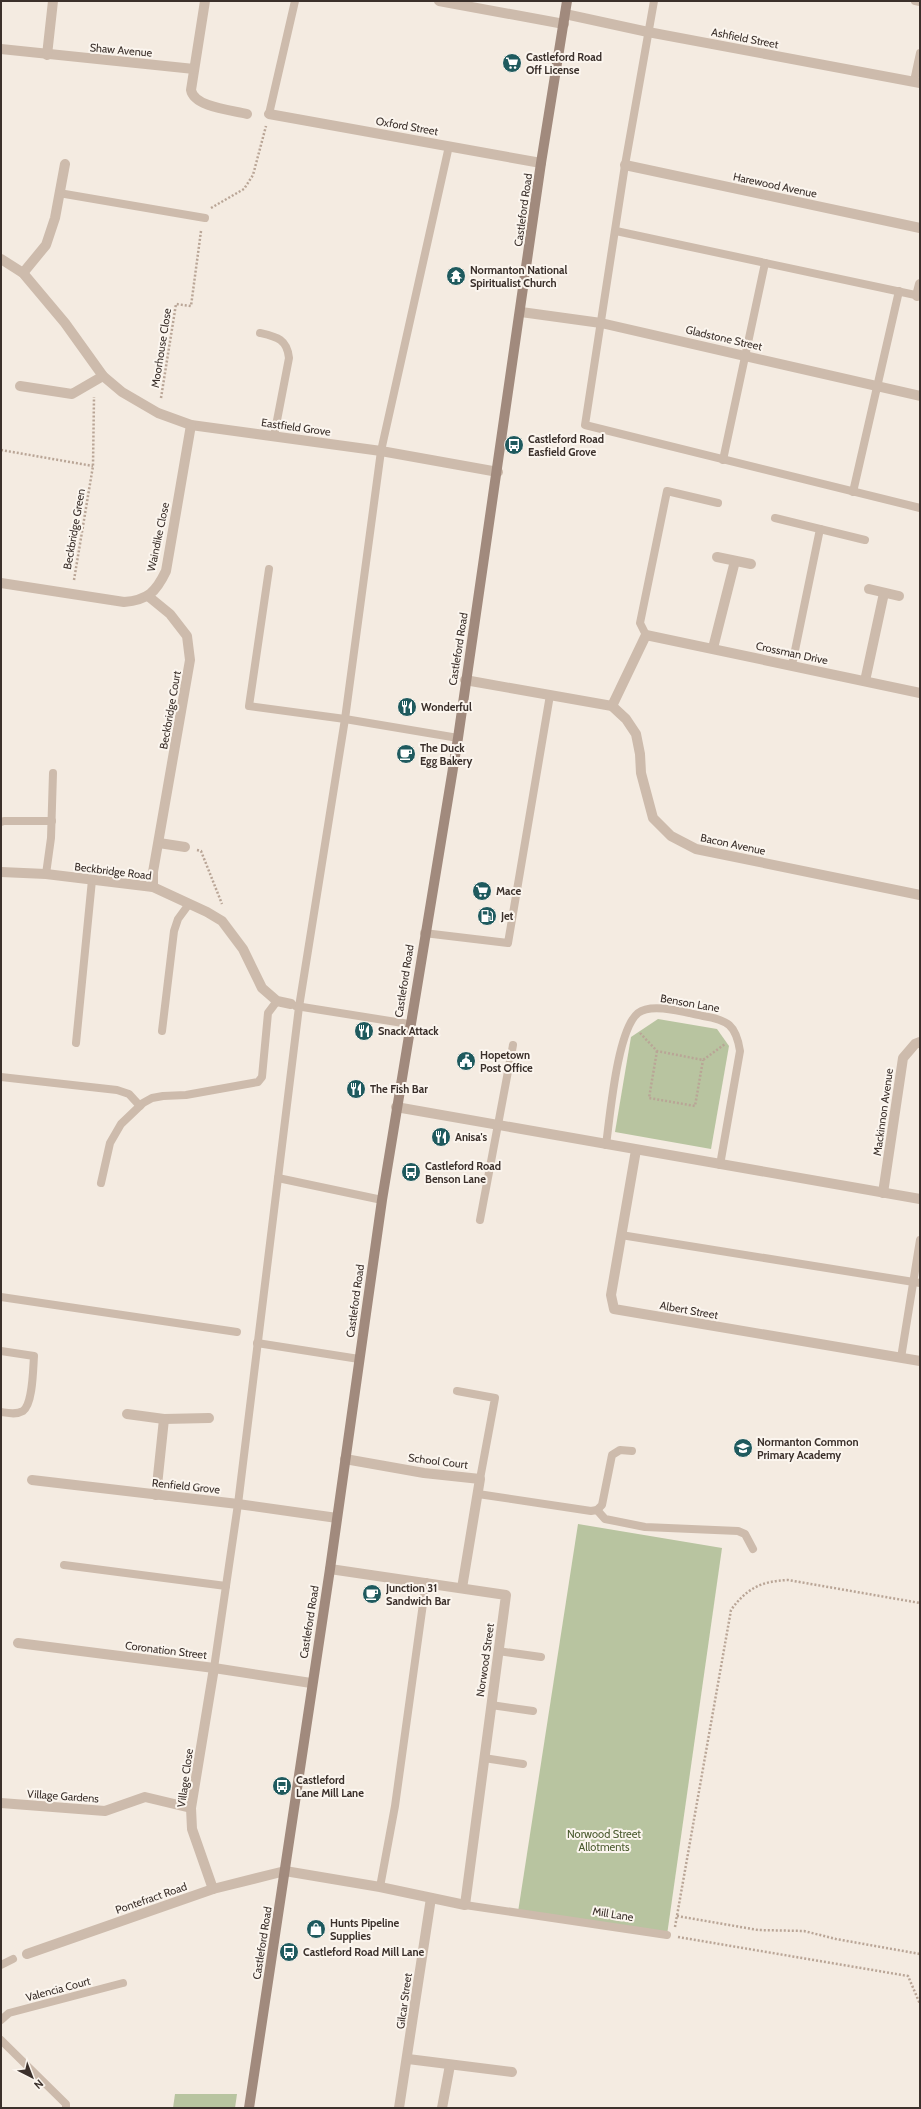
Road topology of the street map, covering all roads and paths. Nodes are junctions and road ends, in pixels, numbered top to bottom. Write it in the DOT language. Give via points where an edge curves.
graph roads {
  1 [pos="53,1"];
  2 [pos="205,1"];
  3 [pos="295,1"];
  4 [pos="439,1"];
  5 [pos="567,1"];
  6 [pos="654,1"];
  7 [pos="915,1"];
  8 [pos="920,2"];
  9 [pos="565,19"];
  10 [pos="648,32"];
  11 [pos="1,49"];
  12 [pos="920,53"];
  13 [pos="47,55"];
  14 [pos="194,68"];
  15 [pos="917,82"];
  16 [pos="247,114"];
  17 [pos="269,114"];
  18 [pos="449,146"];
  19 [pos="542,163"];
  20 [pos="65,164"];
  21 [pos="625,164"];
  22 [pos="59,193"];
  23 [pos="205,218"];
  24 [pos="920,228"];
  25 [pos="616,231"];
  26 [pos="1,259"];
  27 [pos="766,263"];
  28 [pos="23,273"];
  29 [pos="920,284"];
  30 [pos="899,291"];
  31 [pos="919,296"];
  32 [pos="521,312"];
  33 [pos="601,323"];
  34 [pos="260,333"];
  35 [pos="747,355"];
  36 [pos="103,376"];
  37 [pos="94,383"];
  38 [pos="20,386"];
  39 [pos="878,387"];
  40 [pos="920,396"];
  41 [pos="158,412"];
  42 [pos="191,425"];
  43 [pos="274,436"];
  44 [pos="1,450"];
  45 [pos="381,451"];
  46 [pos="724,460"];
  47 [pos="93,466"];
  48 [pos="498,472"];
  49 [pos="853,492"];
  50 [pos="718,503"];
  51 [pos="920,508"];
  52 [pos="775,518"];
  53 [pos="820,529"];
  54 [pos="864,540"];
  55 [pos="717,557"];
  56 [pos="735,561"];
  57 [pos="751,564"];
  58 [pos="269,569"];
  59 [pos="1,583"];
  60 [pos="869,589"];
  61 [pos="884,593"];
  62 [pos="71,594"];
  63 [pos="148,596"];
  64 [pos="899,596"];
  65 [pos="646,635"];
  66 [pos="713,648"];
  67 [pos="792,665"];
  68 [pos="465,680"];
  69 [pos="866,681"];
  70 [pos="920,693"];
  71 [pos="550,695"];
  72 [pos="612,706"];
  73 [pos="345,719"];
  74 [pos="458,738"];
  75 [pos="53,773"];
  76 [pos="52,821"];
  77 [pos="1,822"];
  78 [pos="159,843"];
  79 [pos="185,847"];
  80 [pos="1,872"];
  81 [pos="46,874"];
  82 [pos="92,880"];
  83 [pos="153,887"];
  84 [pos="920,895"];
  85 [pos="189,904"];
  86 [pos="222,907"];
  87 [pos="424,933"];
  88 [pos="277,1000"];
  89 [pos="295,1006"];
  90 [pos="631,1022"];
  91 [pos="410,1024"];
  92 [pos="162,1031"];
  93 [pos="738,1035"];
  94 [pos="920,1042"];
  95 [pos="76,1043"];
  96 [pos="513,1045"];
  97 [pos="657,1051"];
  98 [pos="703,1060"];
  99 [pos="1,1077"];
  100 [pos="140,1106"];
  101 [pos="396,1107"];
  102 [pos="498,1126"];
  103 [pos="606,1145"];
  104 [pos="636,1150"];
  105 [pos="720,1165"];
  106 [pos="278,1178"];
  107 [pos="101,1184"];
  108 [pos="883,1193"];
  109 [pos="920,1199"];
  110 [pos="382,1200"];
  111 [pos="480,1220"];
  112 [pos="621,1235"];
  113 [pos="920,1240"];
  114 [pos="917,1282"];
  115 [pos="1,1297"];
  116 [pos="237,1332"];
  117 [pos="257,1343"];
  118 [pos="1,1351"];
  119 [pos="901,1358"];
  120 [pos="359,1360"];
  121 [pos="920,1361"];
  122 [pos="457,1391"];
  123 [pos="1,1412"];
  124 [pos="126,1414"];
  125 [pos="209,1418"];
  126 [pos="164,1419"];
  127 [pos="632,1451"];
  128 [pos="345,1459"];
  129 [pos="480,1479"];
  130 [pos="32,1480"];
  131 [pos="478,1494"];
  132 [pos="156,1495"];
  133 [pos="238,1504"];
  134 [pos="597,1510"];
  135 [pos="337,1518"];
  136 [pos="753,1549"];
  137 [pos="64,1565"];
  138 [pos="330,1569"];
  139 [pos="426,1582"];
  140 [pos="226,1586"];
  141 [pos="462,1588"];
  142 [pos="920,1602"];
  143 [pos="18,1643"];
  144 [pos="498,1651"];
  145 [pos="541,1657"];
  146 [pos="214,1668"];
  147 [pos="311,1683"];
  148 [pos="491,1705"];
  149 [pos="533,1711"];
  150 [pos="484,1758"];
  151 [pos="523,1764"];
  152 [pos="1,1803"];
  153 [pos="191,1808"];
  154 [pos="285,1871"];
  155 [pos="380,1887"];
  156 [pos="213,1889"];
  157 [pos="431,1898"];
  158 [pos="465,1905"];
  159 [pos="677,1916"];
  160 [pos="670,1935"];
  161 [pos="27,1954"];
  162 [pos="920,1954"];
  163 [pos="13,1959"];
  164 [pos="1,1965"];
  165 [pos="123,1983"];
  166 [pos="920,2004"];
  167 [pos="1,2020"];
  168 [pos="1,2040"];
  169 [pos="408,2059"];
  170 [pos="450,2066"];
  171 [pos="512,2072"];
  172 [pos="66,2108"];
  173 [pos="249,2108"];
  174 [pos="399,2108"];
  175 [pos="442,2108"];
  1 -- 13 [label="street"];
  2 -- 14 [label="street"];
  3 -- 17 [label="lane"];
  4 -- 9 [label="street, Ashfield Street"];
  5 -- 9 [label="street, Castleford Road"];
  6 -- 10 [label="lane"];
  7 -- 8 [label="lane"];
  9 -- 10 [label="street, Ashfield Street"];
  9 -- 19 [label="street, Castleford Road"];
  10 -- 15 [label="street, Ashfield Street"];
  10 -- 21 [label="lane"];
  11 -- 13 [label="street, Shaw Avenue"];
  12 -- 15 [label="lane"];
  13 -- 14 [label="street, Shaw Avenue"];
  14 -- 16 [label="street" via="190,90 195,100"];
  17 -- 18 [label="street, Oxford Street"];
  17 -- 23 [label="path" via="253,175 244,189 210,209"];
  18 -- 19 [label="street, Oxford Street"];
  18 -- 45 [label="lane"];
  19 -- 32 [label="street, Castleford Road"];
  20 -- 22 [label="street"];
  21 -- 24 [label="street, Harewood Avenue"];
  21 -- 25 [label="lane"];
  22 -- 23 [label="lane"];
  22 -- 28 [label="street" via="55,218 46,245"];
  23 -- 41 [label="path, Moorhouse Close" via="191,306 176,304"];
  25 -- 27 [label="lane"];
  25 -- 33 [label="lane"];
  26 -- 28 [label="street, Eastfield Grove"];
  27 -- 30 [label="lane"];
  27 -- 35 [label="lane"];
  28 -- 36 [label="street, Eastfield Grove" via="65,323"];
  29 -- 31 [label="street"];
  30 -- 31 [label="lane"];
  30 -- 39 [label="lane"];
  32 -- 33 [label="street, Gladstone Street"];
  32 -- 48 [label="street, Castleford Road"];
  33 -- 35 [label="street, Gladstone Street"];
  33 -- 46 [label="lane" via="586,425"];
  34 -- 43 [label="lane" via="284,341 288,349 289,358"];
  35 -- 39 [label="street, Gladstone Street"];
  35 -- 46 [label="lane"];
  36 -- 37 [label="street"];
  36 -- 41 [label="street, Eastfield Grove" via="122,392"];
  37 -- 38 [label="street" via="72,394"];
  37 -- 47 [label="path, Beckbridge Green"];
  39 -- 40 [label="street, Gladstone Street"];
  39 -- 49 [label="lane"];
  41 -- 42 [label="street, Eastfield Grove"];
  42 -- 43 [label="street, Eastfield Grove"];
  42 -- 63 [label="street, Waindike Close" via="166,571 158,586"];
  43 -- 45 [label="street, Eastfield Grove"];
  44 -- 47 [label="path"];
  45 -- 48 [label="street, Eastfield Grove"];
  45 -- 73 [label="lane"];
  46 -- 49 [label="lane"];
  47 -- 62 [label="path, Beckbridge Green"];
  48 -- 68 [label="street, Castleford Road"];
  49 -- 51 [label="lane"];
  50 -- 65 [label="lane" via="667,491 640,623"];
  52 -- 53 [label="lane"];
  53 -- 54 [label="lane"];
  53 -- 67 [label="lane"];
  55 -- 56 [label="street"];
  56 -- 57 [label="street"];
  56 -- 66 [label="street"];
  58 -- 73 [label="lane" via="248,706"];
  59 -- 62 [label="street"];
  60 -- 61 [label="street"];
  61 -- 64 [label="street"];
  61 -- 69 [label="street"];
  62 -- 63 [label="street" via="124,602 137,601"];
  63 -- 78 [label="street, Beckbridge Court" via="170,614 187,636 190,660"];
  65 -- 66 [label="street, Crossman Drive"];
  65 -- 72 [label="street"];
  66 -- 67 [label="street, Crossman Drive"];
  67 -- 69 [label="street, Crossman Drive"];
  68 -- 71 [label="street"];
  68 -- 74 [label="street, Castleford Road"];
  69 -- 70 [label="street, Crossman Drive"];
  71 -- 72 [label="street"];
  71 -- 87 [label="lane" via="508,942"];
  72 -- 84 [label="street, Bacon Avenue" via="626,718 636,734 641,773 653,818 671,836 696,849"];
  73 -- 74 [label="lane"];
  73 -- 89 [label="lane"];
  74 -- 87 [label="street, Castleford Road"];
  75 -- 76 [label="lane"];
  76 -- 77 [label="lane"];
  76 -- 81 [label="lane"];
  78 -- 79 [label="street"];
  78 -- 83 [label="street, Beckbridge Court" via="153,872"];
  79 -- 86 [label="path" via="201,851"];
  80 -- 81 [label="street, Beckbridge Road"];
  81 -- 82 [label="street, Beckbridge Road"];
  82 -- 83 [label="street, Beckbridge Road"];
  82 -- 95 [label="lane"];
  83 -- 85 [label="street, Beckbridge Road"];
  85 -- 88 [label="street, Beckbridge Road" via="222,921 243,949 262,988"];
  85 -- 92 [label="lane" via="178,918 174,931"];
  87 -- 91 [label="street, Castleford Road"];
  88 -- 89 [label="street, Beckbridge Road"];
  88 -- 100 [label="lane" via="268,1013 262,1076 258,1082 186,1095 152,1098"];
  89 -- 91 [label="lane"];
  89 -- 106 [label="lane"];
  90 -- 93 [label="lane, Benson Lane" via="638,1013 652,1008 715,1018 729,1024"];
  90 -- 97 [label="path"];
  90 -- 103 [label="lane, Benson Lane" via="622,1043"];
  91 -- 101 [label="street, Castleford Road"];
  93 -- 98 [label="path"];
  93 -- 105 [label="lane" via="740,1051"];
  94 -- 108 [label="street, Mackinnon Avenue" via="903,1058"];
  96 -- 102 [label="lane"];
  97 -- 98 [label="path"];
  97 -- 98 [label="path" via="649,1098 679,1104 695,1106"];
  99 -- 100 [label="lane" via="117,1090 129,1094"];
  100 -- 107 [label="lane" via="121,1124 110,1143"];
  101 -- 102 [label="street"];
  101 -- 110 [label="street, Castleford Road"];
  102 -- 103 [label="street"];
  102 -- 111 [label="lane"];
  103 -- 104 [label="street"];
  104 -- 105 [label="street"];
  104 -- 112 [label="street, Albert Street"];
  105 -- 108 [label="street"];
  106 -- 110 [label="lane"];
  106 -- 117 [label="lane"];
  108 -- 109 [label="street"];
  110 -- 120 [label="street, Castleford Road"];
  112 -- 114 [label="lane"];
  112 -- 119 [label="street, Albert Street" via="611,1295 614,1309"];
  113 -- 114 [label="lane"];
  114 -- 119 [label="lane"];
  115 -- 116 [label="lane"];
  117 -- 120 [label="lane"];
  117 -- 133 [label="lane"];
  118 -- 123 [label="lane" via="34,1356 29,1404 22,1412 16,1414"];
  119 -- 121 [label="street, Albert Street"];
  120 -- 128 [label="street, Castleford Road"];
  122 -- 129 [label="lane, School Court" via="495,1398"];
  124 -- 126 [label="street"];
  125 -- 126 [label="street"];
  126 -- 132 [label="street"];
  127 -- 134 [label="lane" via="620,1450 612,1455 602,1505"];
  128 -- 129 [label="street, School Court" via="424,1473"];
  128 -- 135 [label="street, Castleford Road"];
  129 -- 131 [label="street"];
  130 -- 132 [label="street, Renfield Grove"];
  131 -- 134 [label="lane"];
  131 -- 141 [label="street"];
  132 -- 133 [label="street, Renfield Grove"];
  133 -- 135 [label="street, Renfield Grove"];
  133 -- 140 [label="lane"];
  134 -- 136 [label="lane" via="605,1519 645,1527 738,1531 745,1534"];
  135 -- 138 [label="street, Castleford Road"];
  137 -- 140 [label="lane"];
  138 -- 139 [label="street, Norwood Street"];
  138 -- 147 [label="street, Castleford Road"];
  139 -- 141 [label="street, Norwood Street"];
  139 -- 155 [label="lane" via="395,1806"];
  140 -- 146 [label="lane"];
  141 -- 144 [label="street, Norwood Street" via="506,1595"];
  142 -- 159 [label="path" via="788,1580 776,1580 749,1589 740,1597 731,1610"];
  143 -- 146 [label="street, Coronation Street"];
  144 -- 145 [label="lane"];
  144 -- 148 [label="street, Norwood Street"];
  146 -- 147 [label="street, Coronation Street"];
  146 -- 153 [label="street, Village Close"];
  147 -- 154 [label="street, Castleford Road"];
  148 -- 149 [label="lane"];
  148 -- 150 [label="street, Norwood Street"];
  150 -- 151 [label="lane"];
  150 -- 158 [label="street, Norwood Street"];
  152 -- 153 [label="street, Village Gardens" via="105,1811 145,1797"];
  153 -- 156 [label="street, Village Close" via="192,1829"];
  154 -- 155 [label="street, Mill Lane"];
  154 -- 156 [label="street, Pontefract Road"];
  154 -- 173 [label="street, Castleford Road"];
  155 -- 157 [label="street, Mill Lane"];
  156 -- 161 [label="street, Pontefract Road"];
  157 -- 158 [label="street, Mill Lane"];
  157 -- 169 [label="street, Gilcar Street"];
  158 -- 160 [label="lane, Mill Lane"];
  159 -- 160 [label="path"];
  159 -- 162 [label="path" via="758,1930 804,1931"];
  160 -- 166 [label="path" via="908,1976"];
  163 -- 164 [label="lane"];
  165 -- 167 [label="lane, Valencia Court" via="9,2013"];
  168 -- 172 [label="lane" via="66,2104"];
  169 -- 170 [label="street"];
  169 -- 174 [label="street, Gilcar Street"];
  170 -- 171 [label="street"];
  170 -- 175 [label="street"];
}
